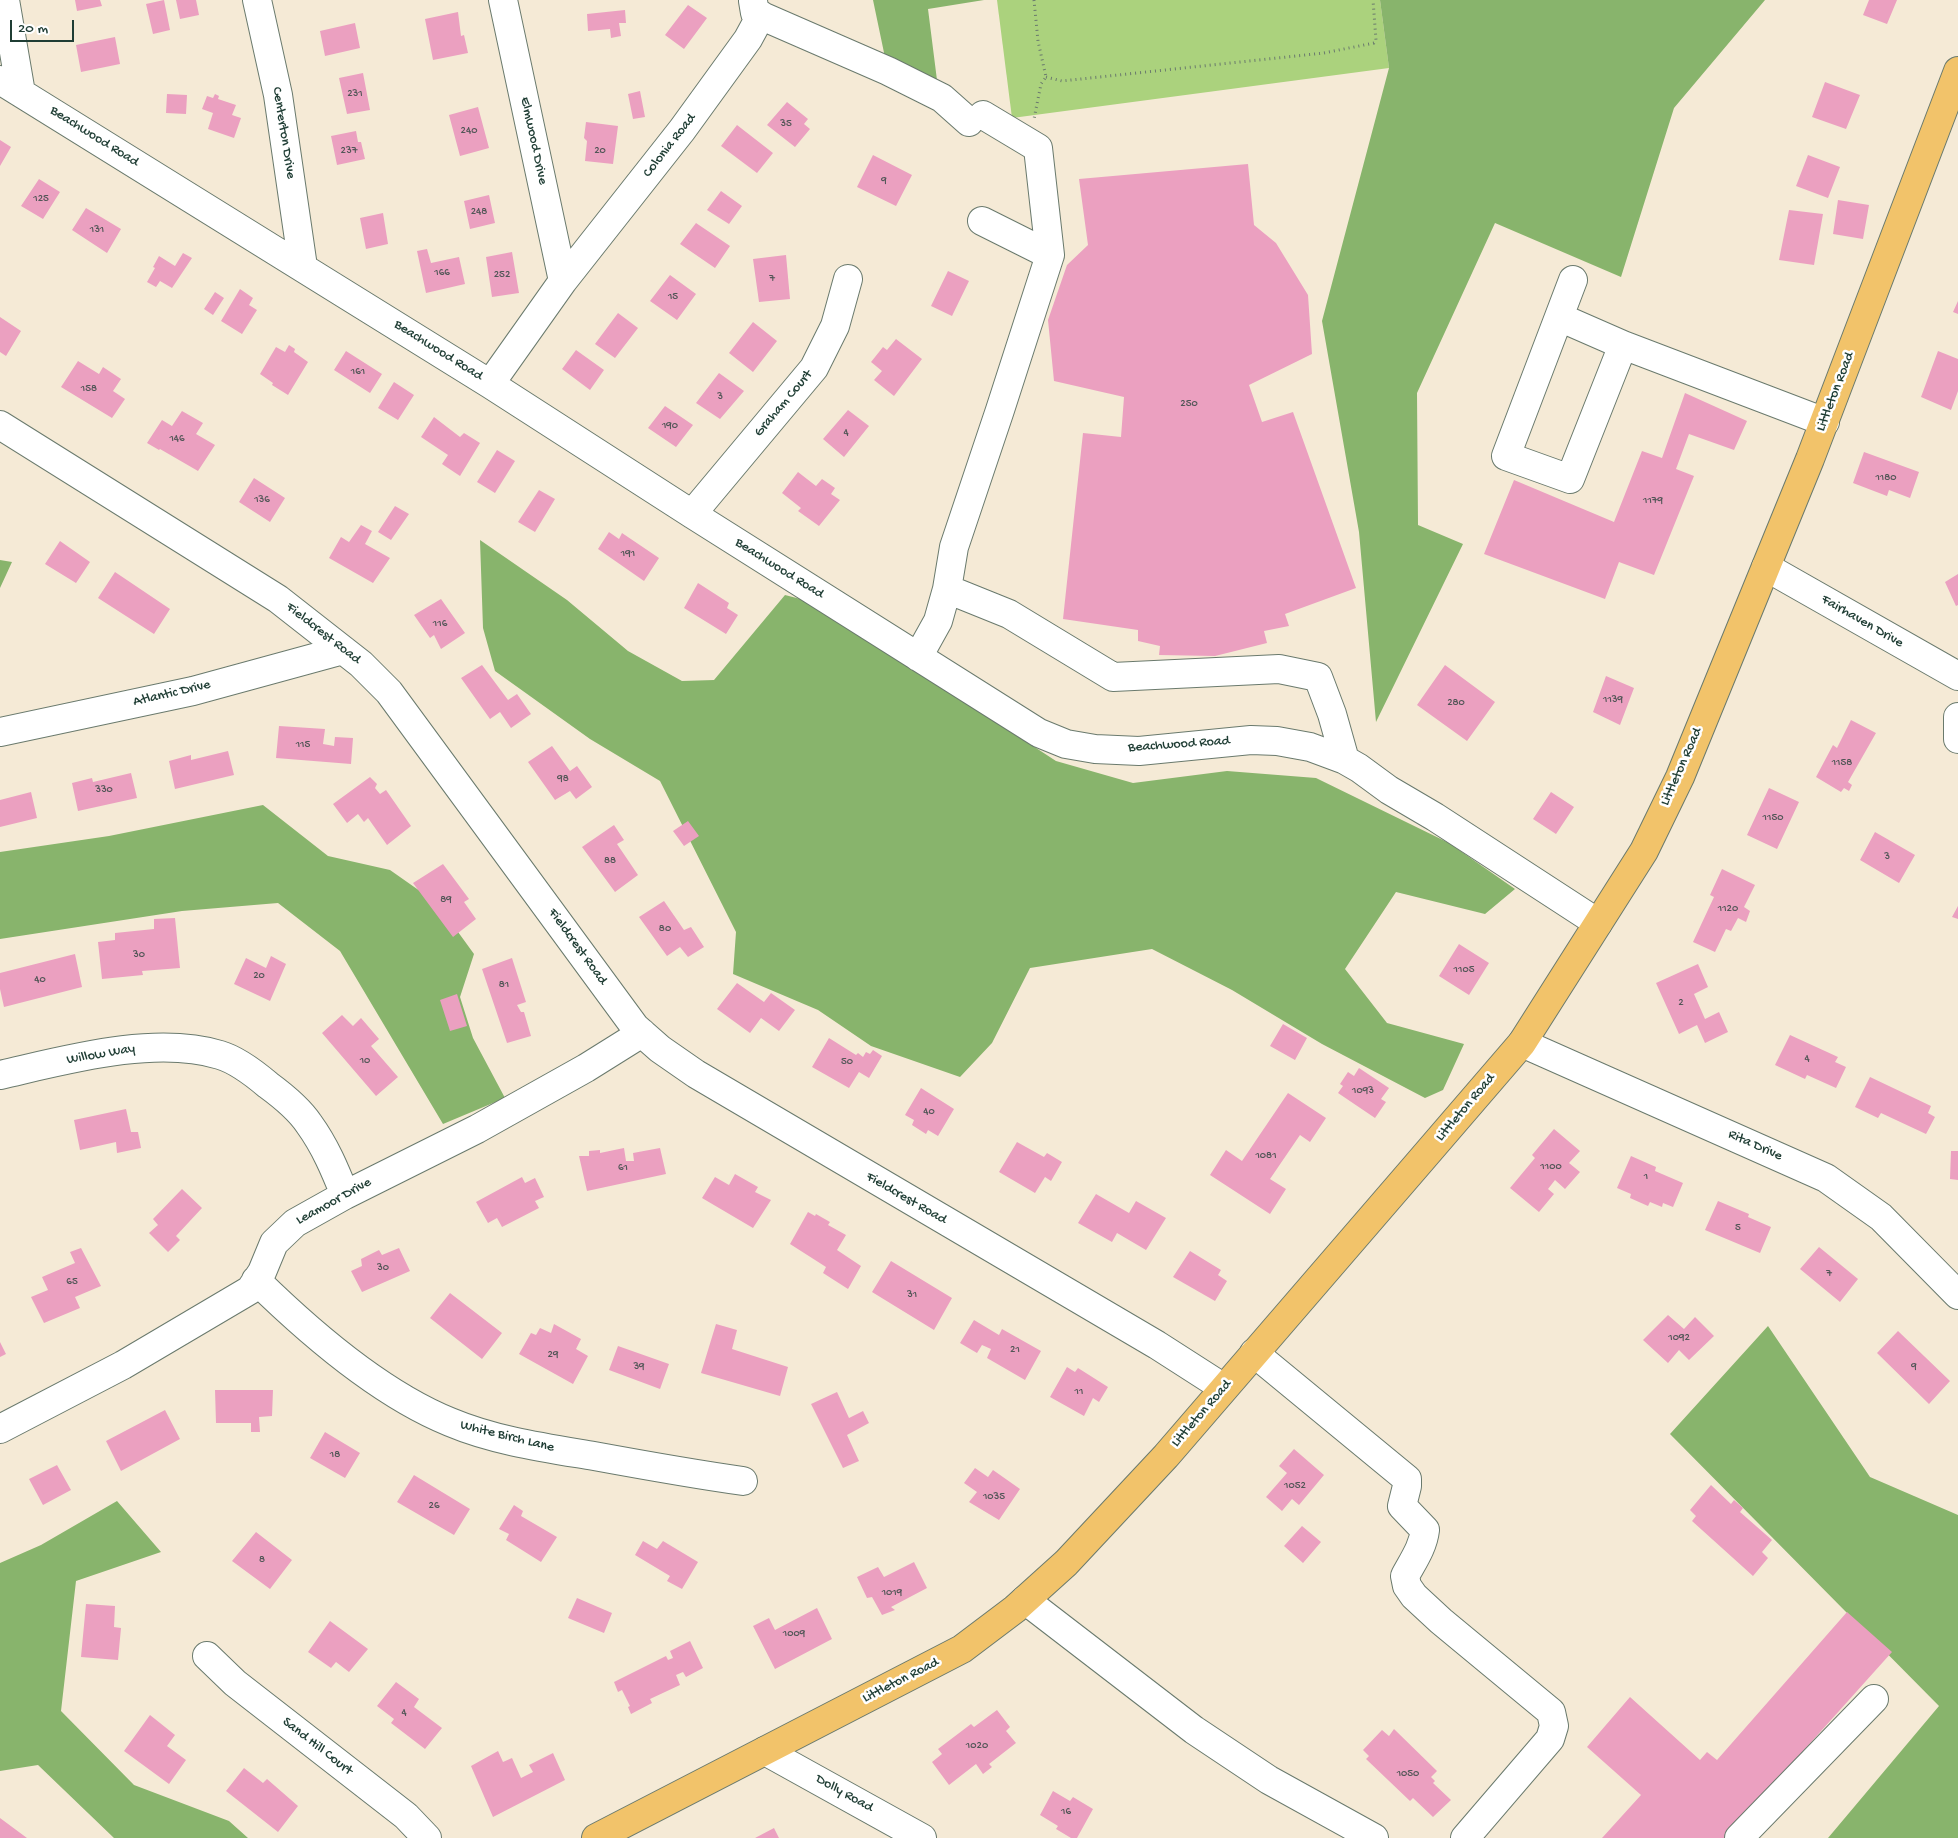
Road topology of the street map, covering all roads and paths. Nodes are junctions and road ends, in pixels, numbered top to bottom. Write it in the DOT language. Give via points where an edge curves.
graph roads {
  1 [pos="5,0"];
  2 [pos="257,0"];
  3 [pos="503,0"];
  4 [pos="1034,0"];
  5 [pos="1373,0"];
  6 [pos="757,8"];
  7 [pos="1046,77"];
  8 [pos="1957,79"];
  9 [pos="10,86"];
  10 [pos="1026,140"];
  11 [pos="982,221"];
  12 [pos="1050,255"];
  13 [pos="303,267"];
  14 [pos="848,279"];
  15 [pos="1573,280"];
  16 [pos="564,281"];
  17 [pos="1559,317"];
  18 [pos="1623,345"];
  19 [pos="490,384"];
  20 [pos="1825,422"];
  21 [pos="0,425"];
  22 [pos="692,514"];
  23 [pos="1766,568"];
  24 [pos="947,589"];
  25 [pos="343,650"];
  26 [pos="918,657"];
  27 [pos="1958,676"];
  28 [pos="1958,717"];
  29 [pos="0,732"];
  30 [pos="1958,739"];
  31 [pos="1345,760"];
  32 [pos="1598,923"];
  33 [pos="642,1033"];
  34 [pos="1522,1043"];
  35 [pos="0,1075"];
  36 [pos="345,1195"];
  37 [pos="256,1280"];
  38 [pos="1958,1295"];
  39 [pos="1254,1354"];
  40 [pos="1224,1388"];
  41 [pos="0,1429"];
  42 [pos="743,1481"];
  43 [pos="1025,1600"];
  44 [pos="207,1656"];
  45 [pos="1874,1699"];
  46 [pos="765,1751"];
  47 [pos="427,1838"];
  48 [pos="596,1838"];
  49 [pos="922,1838"];
  50 [pos="1374,1838"];
  51 [pos="1465,1838"];
  52 [pos="1739,1838"];
  1 -- 9 [label="street"];
  2 -- 13 [label="street, Centerton Drive" via="278,95"];
  3 -- 16 [label="street, Elmwood Drive"];
  4 -- 7 [label="path"];
  5 -- 7 [label="path" via="1376,40 1366,45 1324,53 1062,81"];
  6 -- 10 [label="street, Colonia Road" via="942,98 976,119"];
  6 -- 16 [label="street, Colonia Road" via="748,39 682,130"];
  7 -- 10 [label="path"];
  8 -- 20 [label="main road, Littleton Road"];
  9 -- 13 [label="street, Beachwood Road"];
  10 -- 12 [label="street" via="1038,148"];
  11 -- 12 [label="street"];
  12 -- 24 [label="street" via="954,547"];
  13 -- 19 [label="street, Beachwood Road"];
  14 -- 22 [label="street, Graham Court" via="835,326 814,368"];
  15 -- 17 [label="street"];
  16 -- 19 [label="street, Colonia Road"];
  17 -- 18 [label="street"];
  17 -- 18 [label="street" via="1506,456 1570,479"];
  18 -- 20 [label="street"];
  19 -- 22 [label="street, Beachwood Road"];
  20 -- 23 [label="main road, Littleton Road"];
  21 -- 25 [label="street, Fieldcrest Road" via="278,599"];
  22 -- 26 [label="street, Beachwood Road"];
  23 -- 27 [label="street, Fairhaven Drive"];
  23 -- 32 [label="main road, Littleton Road" via="1680,777 1644,852"];
  24 -- 26 [label="street" via="938,622"];
  24 -- 31 [label="street" via="1009,614 1113,677 1278,669 1318,678"];
  25 -- 29 [label="street, Atlantic Drive" via="193,691"];
  25 -- 33 [label="street, Fieldcrest Road" via="389,692"];
  26 -- 31 [label="street, Beachwood Road" via="1039,733 1066,744 1095,749 1139,750 1276,740 1310,747"];
  28 -- 30 [label="street"];
  31 -- 32 [label="street, Beachwood Road"];
  32 -- 34 [label="main road, Littleton Road"];
  33 -- 36 [label="street, Leamoor Drive" via="477,1129"];
  33 -- 40 [label="street, Fieldcrest Road" via="696,1074 1157,1345"];
  34 -- 38 [label="street, Rita Drive" via="1826,1178 1881,1217"];
  34 -- 39 [label="main road, Littleton Road"];
  35 -- 36 [label="street, Willow Way" via="130,1048 183,1048 221,1055 281,1094 309,1122"];
  36 -- 37 [label="street, Leamoor Drive" via="295,1223 274,1243"];
  37 -- 41 [label="street, Leamoor Drive" via="250,1290 123,1365"];
  37 -- 42 [label="street, White Birch Lane" via="298,1321 369,1374 410,1402 451,1422 489,1435 548,1448"];
  39 -- 40 [label="main road, Littleton Road"];
  39 -- 51 [label="street" via="1407,1479 1402,1506 1425,1530 1424,1540 1405,1576 1407,1586 1441,1620 1552,1712 1554,1726 1550,1738"];
  40 -- 43 [label="main road, Littleton Road" via="1166,1456 1066,1563"];
  43 -- 46 [label="main road, Littleton Road" via="962,1649"];
  43 -- 50 [label="street" via="1194,1730 1269,1780"];
  44 -- 47 [label="street, Sand Hill Court" via="235,1683 406,1816"];
  45 -- 52 [label="street"];
  46 -- 48 [label="main road, Littleton Road"];
  46 -- 49 [label="street, Dolly Road"];
}
